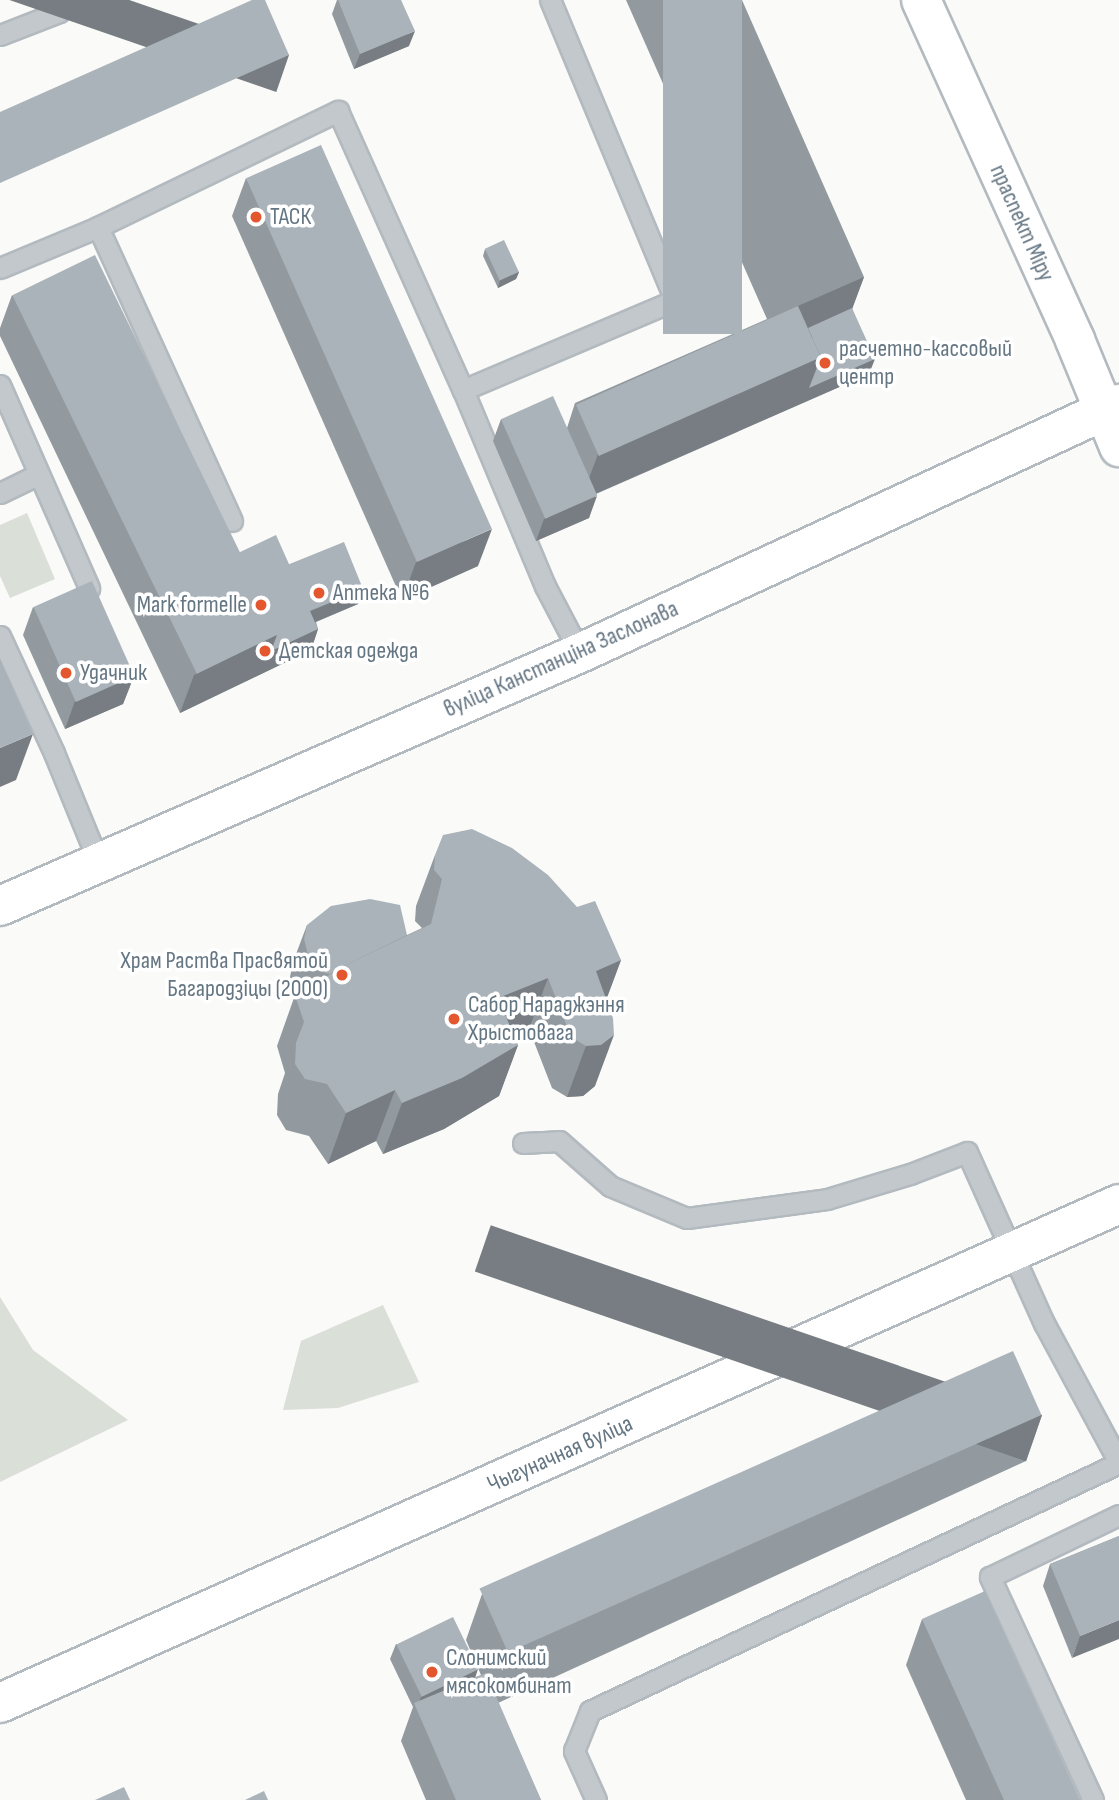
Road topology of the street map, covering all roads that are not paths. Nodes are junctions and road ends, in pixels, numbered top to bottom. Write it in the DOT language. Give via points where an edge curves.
graph roads {
  1 [pos="54,0"];
  2 [pos="550,0"];
  3 [pos="921,0"];
  4 [pos="0,35"];
  5 [pos="97,226"];
  6 [pos="0,268"];
  7 [pos="0,385"];
  8 [pos="463,390"];
  9 [pos="1111,408"];
  10 [pos="1119,447"];
  11 [pos="39,474"];
  12 [pos="0,493"];
  13 [pos="232,521"];
  14 [pos="89,588"];
  15 [pos="0,636"];
  16 [pos="580,653"];
  17 [pos="99,863"];
  18 [pos="0,906"];
  19 [pos="523,1143"];
  20 [pos="1119,1203"];
  21 [pos="1014,1253"];
  22 [pos="1119,1462"];
  23 [pos="1119,1515"];
  24 [pos="0,1703"];
  25 [pos="596,1800"];
  26 [pos="1093,1800"];
  1 -- 4 [label="lane" via="59,12"];
  2 -- 8 [label="lane" via="676,300"];
  3 -- 9 [label="main road, праспект Міру" via="1075,340"];
  5 -- 6 [label="lane"];
  5 -- 8 [label="lane" via="338,111"];
  5 -- 13 [label="lane"];
  7 -- 11 [label="lane"];
  8 -- 16 [label="lane" via="545,586"];
  9 -- 10 [label="main road, праспект Міру"];
  9 -- 16 [label="main road, вуліца Канстанціна Заслонава"];
  11 -- 12 [label="lane"];
  11 -- 14 [label="lane"];
  15 -- 17 [label="lane"];
  16 -- 17 [label="main road, вуліца Канстанціна Заслонава"];
  17 -- 18 [label="main road, вуліца Канстанціна Заслонава"];
  19 -- 21 [label="lane" via="559,1141 610,1186 687,1218 827,1199 967,1152"];
  20 -- 21 [label="main road, Чыгуначная вуліца"];
  21 -- 22 [label="lane" via="1044,1322"];
  21 -- 24 [label="main road, Чыгуначная вуліца"];
  22 -- 25 [label="lane" via="590,1711 574,1751"];
  23 -- 26 [label="lane" via="990,1577"];
}
